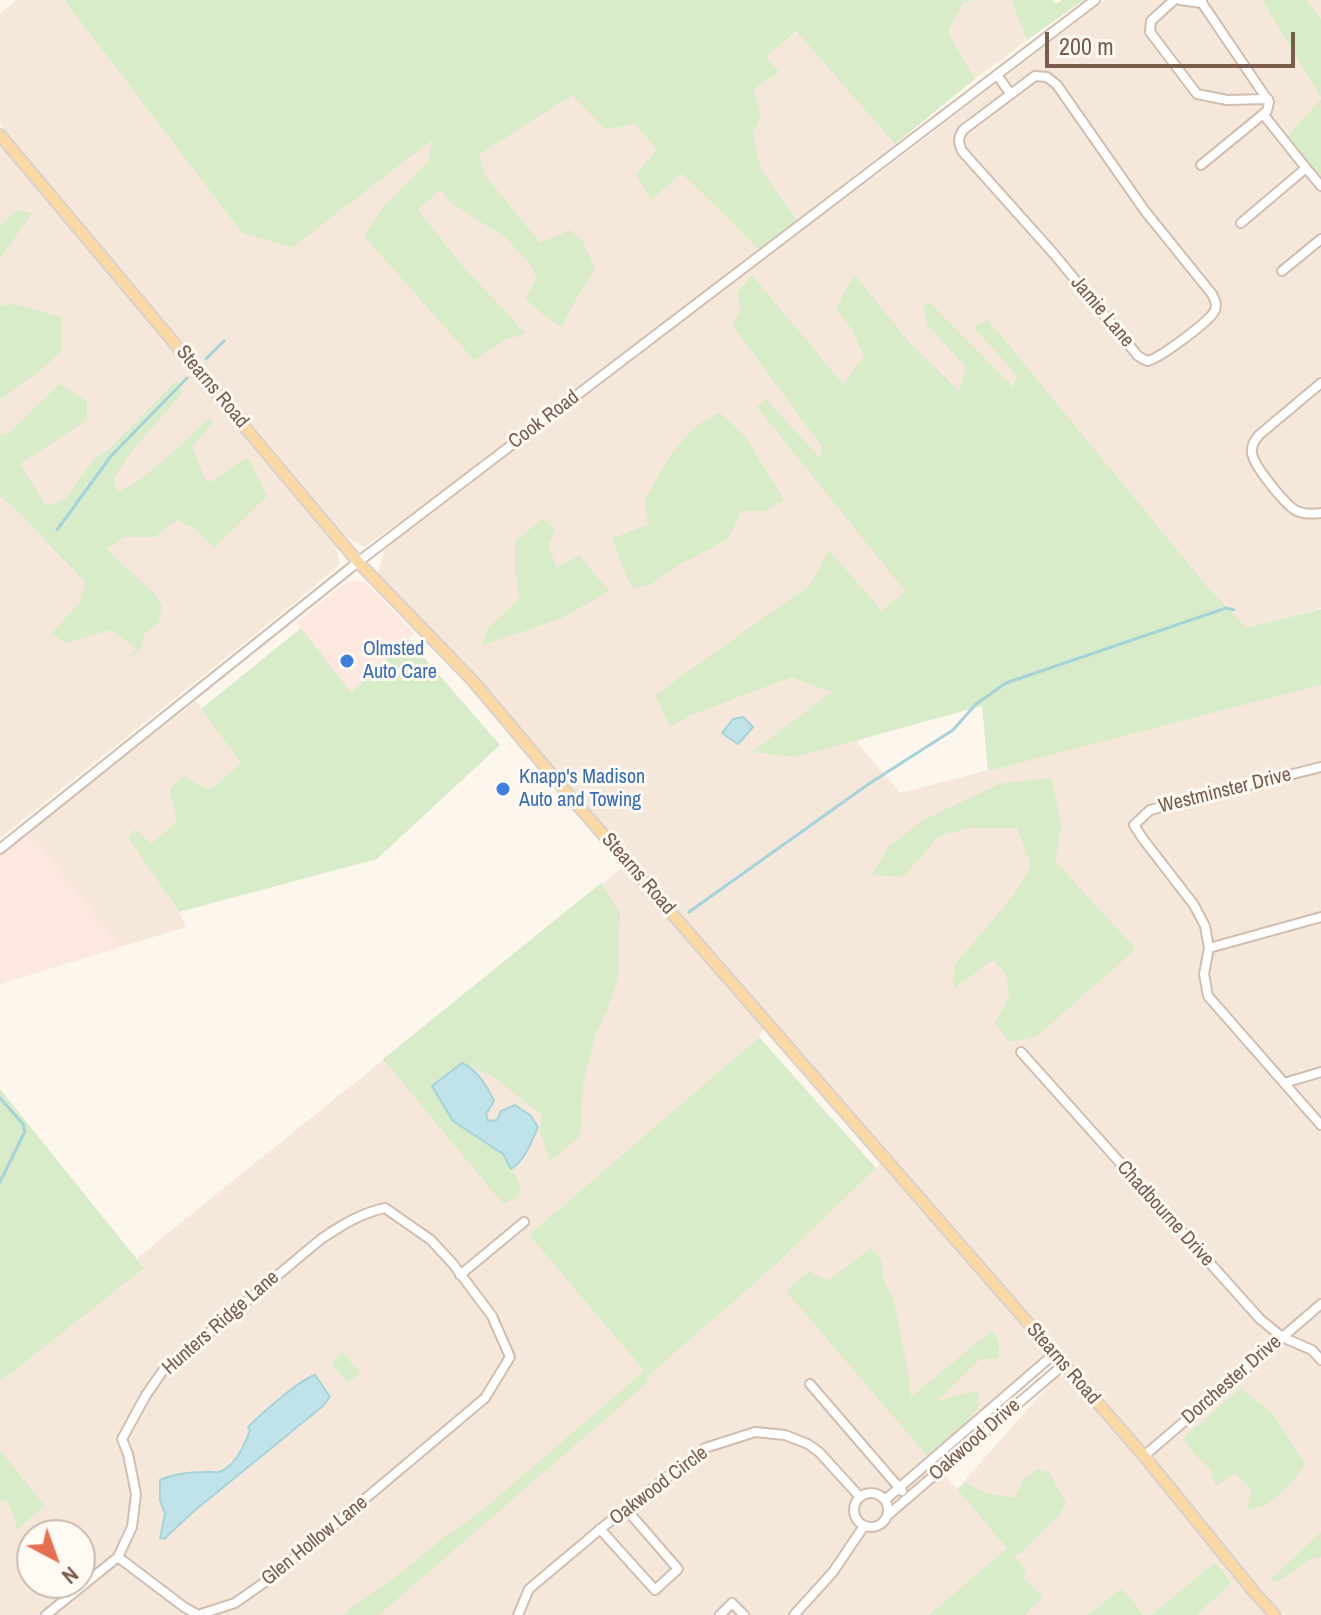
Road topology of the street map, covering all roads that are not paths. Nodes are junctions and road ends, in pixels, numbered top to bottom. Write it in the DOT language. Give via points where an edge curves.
graph roads {
  1 [pos="1095,0"];
  2 [pos="1177,0"];
  3 [pos="1202,2"];
  4 [pos="997,75"];
  5 [pos="1010,93"];
  6 [pos="1268,99"];
  7 [pos="1263,114"];
  8 [pos="0,135"];
  9 [pos="1201,165"];
  10 [pos="1306,168"];
  11 [pos="1321,186"];
  12 [pos="1241,223"];
  13 [pos="1321,239"];
  14 [pos="1282,271"];
  15 [pos="1321,383"];
  16 [pos="1321,513"];
  17 [pos="358,562"];
  18 [pos="1321,767"];
  19 [pos="0,849"];
  20 [pos="1321,917"];
  21 [pos="1209,948"];
  22 [pos="1021,1052"];
  23 [pos="1321,1072"];
  24 [pos="1284,1083"];
  25 [pos="1321,1125"];
  26 [pos="524,1222"];
  27 [pos="460,1275"];
  28 [pos="1321,1304"];
  29 [pos="1282,1337"];
  30 [pos="1054,1354"];
  31 [pos="1321,1360"];
  32 [pos="1063,1365"];
  33 [pos="810,1384"];
  34 [pos="1144,1456"];
  35 [pos="900,1488"];
  36 [pos="860,1497"];
  37 [pos="908,1498"];
  38 [pos="885,1500"];
  39 [pos="626,1509"];
  40 [pos="888,1515"];
  41 [pos="864,1526"];
  42 [pos="600,1529"];
  43 [pos="118,1557"];
  44 [pos="46,1615"];
  45 [pos="518,1615"];
  46 [pos="720,1615"];
  47 [pos="744,1615"];
  48 [pos="794,1615"];
  49 [pos="1275,1615"];
  1 -- 4 [label="street, Cook Road"];
  2 -- 3 [label="street"];
  2 -- 6 [label="street" via="1151,21 1150,32 1197,94"];
  3 -- 6 [label="street"];
  4 -- 5 [label="street"];
  4 -- 17 [label="street, Cook Road"];
  5 -- 5 [label="street, Jamie Lane" via="1035,76 1051,79 1212,294 1215,312 1156,359 1138,356 958,144 963,130"];
  6 -- 7 [label="street"];
  7 -- 9 [label="street"];
  7 -- 10 [label="street"];
  8 -- 17 [label="main road, Stearns Road"];
  10 -- 11 [label="street"];
  10 -- 12 [label="street"];
  13 -- 14 [label="street"];
  15 -- 16 [label="street" via="1267,428 1253,443 1251,454 1284,500 1298,511"];
  17 -- 19 [label="street, Cook Road"];
  17 -- 30 [label="main road, Stearns Road" via="473,681"];
  18 -- 21 [label="street, Westminster Drive" via="1150,810 1134,825 1194,905"];
  20 -- 21 [label="street"];
  21 -- 24 [label="street" via="1204,974 1208,996"];
  22 -- 29 [label="street, Chadbourne Drive" via="1260,1319"];
  23 -- 24 [label="street"];
  24 -- 25 [label="street"];
  26 -- 27 [label="street"];
  27 -- 43 [label="street, Hunters Ridge Lane" via="431,1240 385,1208 321,1239 162,1372 146,1395 122,1439 136,1494 132,1527"];
  27 -- 43 [label="street, Glen Hollow Lane" via="492,1316 510,1357 485,1398 272,1577 235,1603 198,1615"];
  28 -- 29 [label="street, Dorchester Drive"];
  29 -- 31 [label="street, Chadbourne Drive" via="1312,1350"];
  29 -- 34 [label="street, Dorchester Drive"];
  30 -- 32 [label="main road, Stearns Road"];
  30 -- 35 [label="street, Oakwood Drive"];
  32 -- 34 [label="main road, Stearns Road"];
  32 -- 37 [label="street, Oakwood Drive"];
  33 -- 35 [label="street"];
  34 -- 49 [label="main road, Stearns Road"];
  35 -- 37 [label="street"];
  35 -- 38 [label="street, Oakwood Drive"];
  36 -- 38 [label="street" via="871,1493"];
  36 -- 39 [label="street, Oakwood Circle" via="808,1444 755,1432 705,1448"];
  36 -- 41 [label="street" via="854,1512"];
  37 -- 40 [label="street, Oakwood Drive"];
  38 -- 40 [label="street"];
  39 -- 42 [label="street, Oakwood Circle"];
  39 -- 42 [label="street" via="678,1569 655,1590"];
  40 -- 41 [label="street" via="880,1525"];
  41 -- 48 [label="street" via="833,1572"];
  42 -- 45 [label="street, Oakwood Circle" via="529,1589"];
  43 -- 44 [label="street, Hunters Ridge Lane"];
  46 -- 47 [label="street" via="732,1603"];
}
